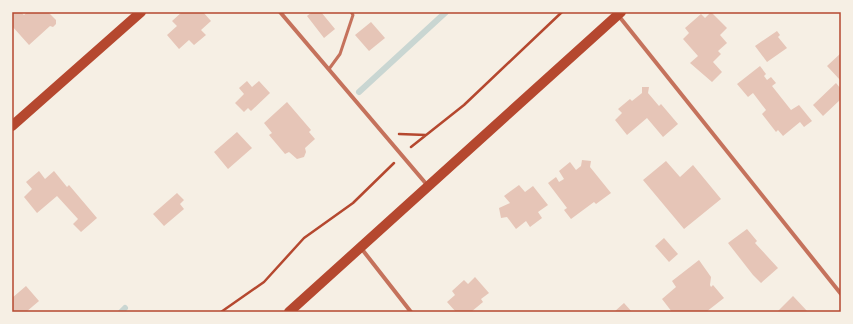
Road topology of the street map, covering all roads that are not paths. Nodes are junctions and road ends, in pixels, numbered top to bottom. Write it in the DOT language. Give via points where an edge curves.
graph roads {
  1 [pos="141,12"];
  2 [pos="280,12"];
  3 [pos="350,12"];
  4 [pos="620,14"];
  5 [pos="328,69"];
  6 [pos="12,126"];
  7 [pos="428,186"];
  8 [pos="361,248"];
  9 [pos="841,294"];
  10 [pos="290,312"];
  11 [pos="411,312"];
  1 -- 6 [label="main road"];
  2 -- 5 [label="street"];
  3 -- 5 [label="lane" via="353,15 340,54"];
  4 -- 7 [label="main road"];
  4 -- 9 [label="street"];
  5 -- 7 [label="street"];
  7 -- 8 [label="main road"];
  8 -- 10 [label="main road"];
  8 -- 11 [label="street"];
}
